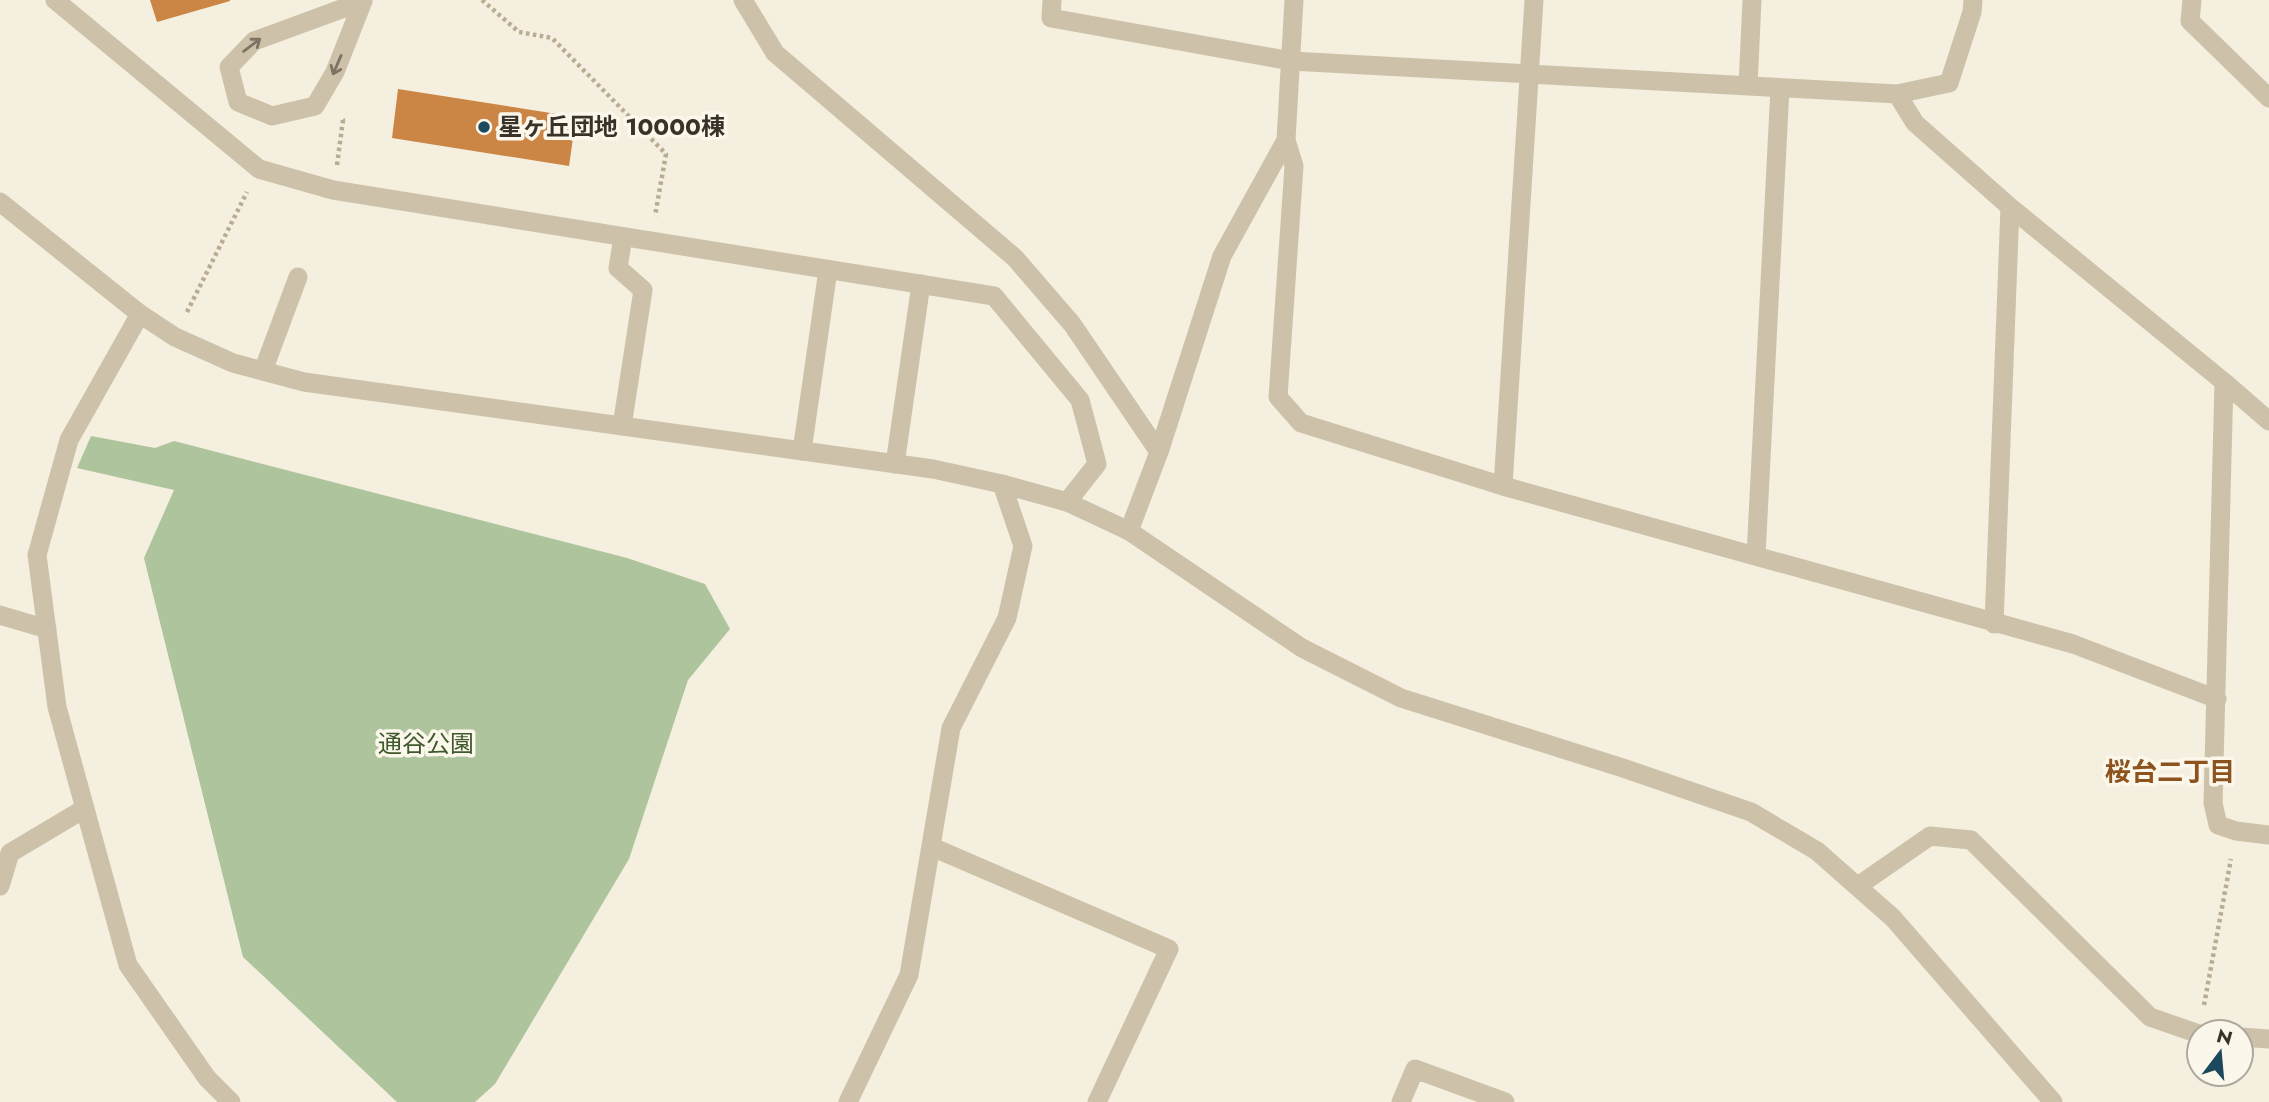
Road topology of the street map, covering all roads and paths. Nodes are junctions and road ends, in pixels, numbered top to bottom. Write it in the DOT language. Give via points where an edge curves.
graph roads {
  1 [pos="55,0"];
  2 [pos="482,0"];
  3 [pos="743,0"];
  4 [pos="1052,0"];
  5 [pos="1294,0"];
  6 [pos="1534,0"];
  7 [pos="1752,0"];
  8 [pos="1973,0"];
  9 [pos="2192,0"];
  10 [pos="363,1"];
  11 [pos="1291,61"];
  12 [pos="1530,76"];
  13 [pos="1748,86"];
  14 [pos="1780,88"];
  15 [pos="1897,94"];
  16 [pos="2269,98"];
  17 [pos="315,106"];
  18 [pos="1286,141"];
  19 [pos="259,169"];
  20 [pos="333,190"];
  21 [pos="0,202"];
  22 [pos="2010,207"];
  23 [pos="623,236"];
  24 [pos="651,241"];
  25 [pos="828,270"];
  26 [pos="298,277"];
  27 [pos="920,284"];
  28 [pos="140,314"];
  29 [pos="175,337"];
  30 [pos="263,371"];
  31 [pos="2224,382"];
  32 [pos="2269,421"];
  33 [pos="622,426"];
  34 [pos="802,451"];
  35 [pos="1159,452"];
  36 [pos="895,464"];
  37 [pos="1002,484"];
  38 [pos="1503,486"];
  39 [pos="1067,502"];
  40 [pos="1129,531"];
  41 [pos="1756,556"];
  42 [pos="0,615"];
  43 [pos="1994,624"];
  44 [pos="47,629"];
  45 [pos="2217,699"];
  46 [pos="84,809"];
  47 [pos="2236,831"];
  48 [pos="2269,835"];
  49 [pos="932,848"];
  50 [pos="0,886"];
  51 [pos="1858,886"];
  52 [pos="2202,1018"];
  53 [pos="2185,1029"];
  54 [pos="231,1102"];
  55 [pos="848,1102"];
  56 [pos="1097,1102"];
  57 [pos="1401,1102"];
  58 [pos="1506,1102"];
  59 [pos="2053,1102"];
  1 -- 19 [label="street"];
  2 -- 24 [label="path" via="519,33 552,38 666,155"];
  3 -- 35 [label="street" via="775,53 1015,258 1073,324"];
  4 -- 11 [label="street" via="1051,18"];
  5 -- 11 [label="street"];
  6 -- 12 [label="street"];
  7 -- 13 [label="street"];
  8 -- 15 [label="street" via="1949,83"];
  9 -- 16 [label="street" via="2190,21"];
  10 -- 17 [label="street, one-way" via="335,72"];
  17 -- 10 [label="street, one-way" via="272,116 238,102 229,67 254,41"];
  11 -- 12 [label="street"];
  11 -- 18 [label="street"];
  12 -- 13 [label="street"];
  12 -- 38 [label="street"];
  13 -- 14 [label="street"];
  14 -- 15 [label="street"];
  14 -- 41 [label="street"];
  15 -- 22 [label="street" via="1915,123"];
  17 -- 20 [label="path" via="343,120"];
  18 -- 35 [label="street" via="1222,256"];
  18 -- 38 [label="street" via="1294,166 1278,397 1301,423"];
  19 -- 20 [label="street"];
  19 -- 29 [label="path"];
  20 -- 23 [label="street"];
  21 -- 28 [label="street"];
  22 -- 31 [label="street"];
  22 -- 43 [label="street"];
  23 -- 24 [label="street"];
  23 -- 33 [label="street" via="618,268 643,290"];
  24 -- 25 [label="street"];
  25 -- 27 [label="street"];
  25 -- 34 [label="street"];
  26 -- 30 [label="street"];
  27 -- 36 [label="street"];
  27 -- 39 [label="street" via="994,296 1080,400 1097,464"];
  28 -- 29 [label="street"];
  28 -- 44 [label="street" via="69,440 37,555"];
  29 -- 30 [label="street"];
  30 -- 33 [label="street" via="304,382"];
  31 -- 32 [label="street"];
  31 -- 45 [label="street"];
  33 -- 34 [label="street"];
  34 -- 36 [label="street"];
  35 -- 40 [label="street"];
  36 -- 37 [label="street"];
  37 -- 39 [label="street"];
  37 -- 49 [label="street" via="1023,546 1007,618 951,728"];
  38 -- 41 [label="street"];
  39 -- 40 [label="street"];
  40 -- 51 [label="street" via="1302,648 1401,698 1751,812 1817,851"];
  41 -- 43 [label="street"];
  42 -- 44 [label="street"];
  43 -- 45 [label="street" via="2073,644"];
  44 -- 46 [label="street" via="57,707"];
  45 -- 47 [label="street" via="2213,803 2218,825"];
  46 -- 50 [label="street" via="10,853"];
  46 -- 54 [label="street" via="128,965 206,1079"];
  47 -- 48 [label="street"];
  47 -- 52 [label="path"];
  49 -- 55 [label="street" via="909,975"];
  49 -- 56 [label="street" via="1169,949"];
  51 -- 53 [label="street" via="1930,836 1970,840 2150,1017"];
  51 -- 59 [label="street" via="1893,918"];
  57 -- 58 [label="street" via="1415,1069"];
}
